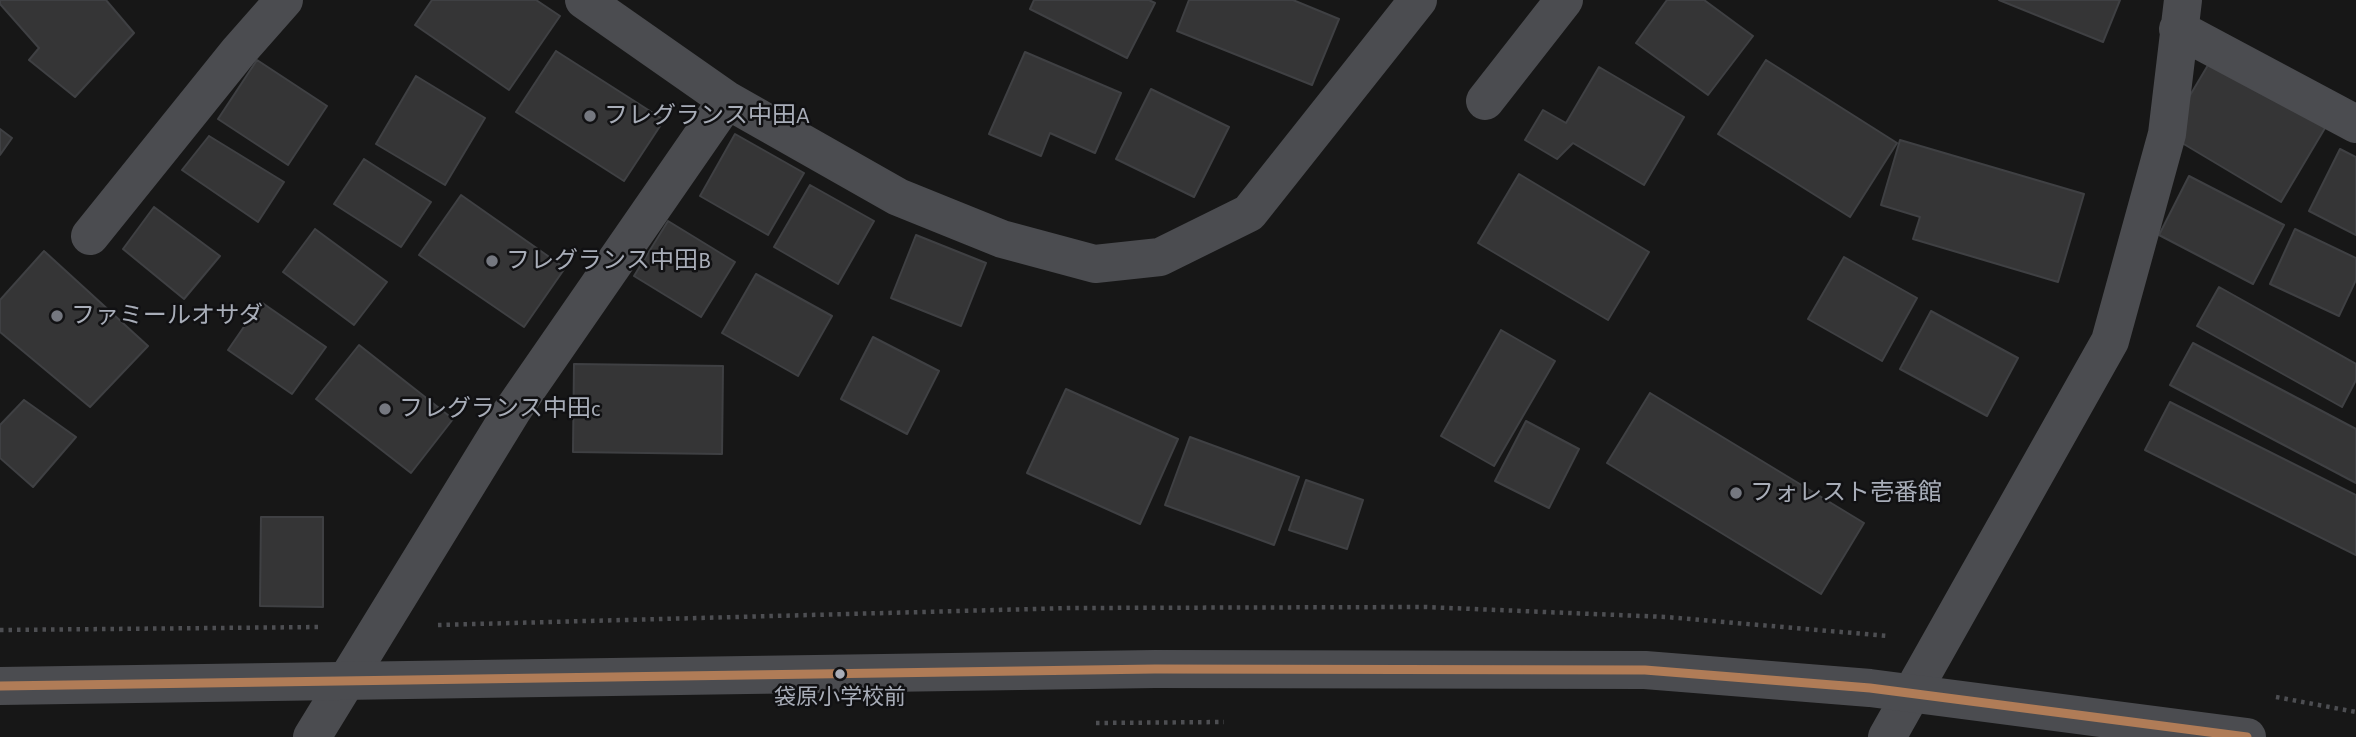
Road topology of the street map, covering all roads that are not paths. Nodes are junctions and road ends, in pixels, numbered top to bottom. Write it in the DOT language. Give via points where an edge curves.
graph roads {
  1 [pos="284,0"];
  2 [pos="584,0"];
  3 [pos="1418,0"];
  4 [pos="1564,0"];
  5 [pos="2181,15"];
  6 [pos="727,100"];
  7 [pos="1485,101"];
  8 [pos="2356,124"];
  9 [pos="90,236"];
  10 [pos="347,681"];
  11 [pos="0,686"];
  12 [pos="1914,694"];
  13 [pos="312,737"];
  14 [pos="1888,737"];
  15 [pos="2246,737"];
  1 -- 9 [label="street"];
  2 -- 6 [label="street"];
  3 -- 6 [label="street" via="1249,213 1160,257 1095,264 1002,239 898,197"];
  4 -- 7 [label="street"];
  5 -- 8 [label="street"];
  5 -- 12 [label="street" via="2167,134 2110,341"];
  6 -- 10 [label="street" via="512,411"];
  10 -- 11 [label="street"];
  10 -- 12 [label="street" via="1155,669 1645,670"];
  10 -- 13 [label="street"];
  12 -- 14 [label="street"];
  12 -- 15 [label="street"];
}
